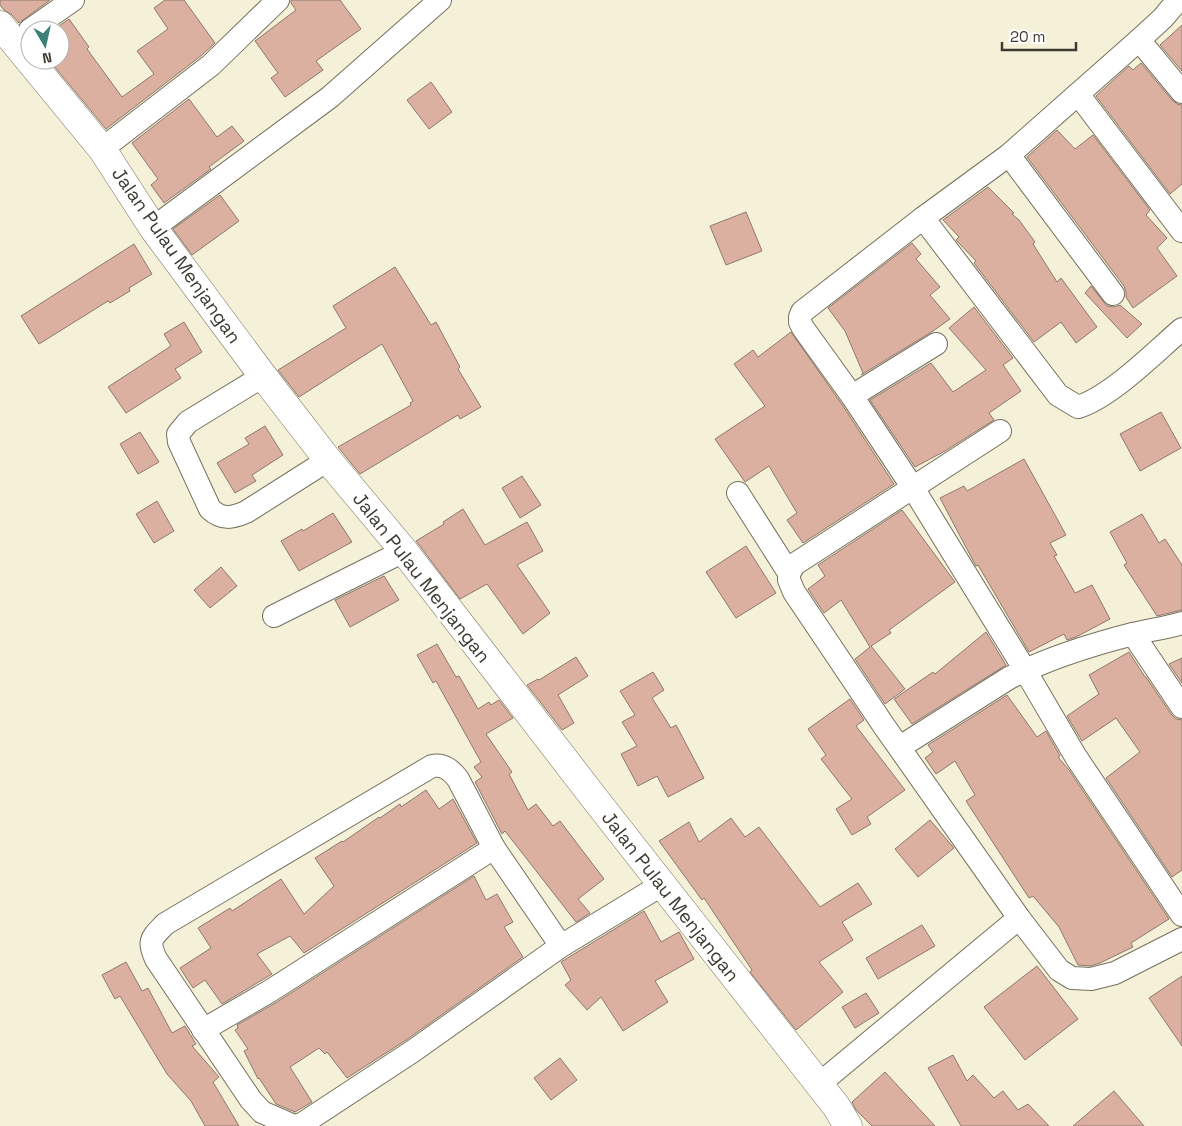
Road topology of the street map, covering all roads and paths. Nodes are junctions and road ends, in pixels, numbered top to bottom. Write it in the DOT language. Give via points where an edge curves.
graph roads {
  1 [pos="74,0"];
  2 [pos="278,0"];
  3 [pos="440,0"];
  4 [pos="1178,0"];
  5 [pos="18,32"];
  6 [pos="1139,40"];
  7 [pos="1182,92"];
  8 [pos="1078,94"];
  9 [pos="102,149"];
  10 [pos="1009,155"];
  11 [pos="923,218"];
  12 [pos="153,228"];
  13 [pos="1182,231"];
  14 [pos="1113,294"];
  15 [pos="1182,329"];
  16 [pos="936,344"];
  17 [pos="263,376"];
  18 [pos="852,396"];
  19 [pos="1000,431"];
  20 [pos="328,460"];
  21 [pos="913,488"];
  22 [pos="738,493"];
  23 [pos="404,552"];
  24 [pos="789,573"];
  25 [pos="274,616"];
  26 [pos="1182,623"];
  27 [pos="1134,634"];
  28 [pos="1025,670"];
  29 [pos="1182,707"];
  30 [pos="900,747"];
  31 [pos="494,848"];
  32 [pos="663,884"];
  33 [pos="1182,915"];
  34 [pos="1019,918"];
  35 [pos="1182,939"];
  36 [pos="561,946"];
  37 [pos="203,1030"];
  38 [pos="818,1085"];
  39 [pos="848,1126"];
  1 -- 5 [label="street"];
  2 -- 9 [label="street" via="211,65"];
  3 -- 12 [label="street" via="330,97"];
  4 -- 6 [label="street" via="1164,18"];
  5 -- 9 [label="street, Jalan Pulau Menjangan"];
  6 -- 7 [label="street"];
  6 -- 8 [label="street"];
  8 -- 10 [label="street"];
  8 -- 13 [label="street"];
  9 -- 12 [label="street, Jalan Pulau Menjangan"];
  10 -- 11 [label="street"];
  10 -- 14 [label="street"];
  11 -- 15 [label="street" via="1058,394 1078,407 1091,403 1127,377"];
  11 -- 18 [label="street" via="800,316 803,328"];
  12 -- 17 [label="street, Jalan Pulau Menjangan"];
  16 -- 18 [label="street"];
  17 -- 20 [label="street, Jalan Pulau Menjangan"];
  17 -- 20 [label="street" via="188,422 178,434 210,509 225,518 234,517"];
  18 -- 21 [label="street"];
  19 -- 21 [label="street"];
  20 -- 23 [label="street, Jalan Pulau Menjangan"];
  21 -- 24 [label="street" via="795,564"];
  21 -- 28 [label="street"];
  22 -- 24 [label="street"];
  23 -- 25 [label="street"];
  23 -- 32 [label="street, Jalan Pulau Menjangan"];
  24 -- 30 [label="street" via="794,592"];
  26 -- 27 [label="street"];
  27 -- 28 [label="street" via="1057,656"];
  27 -- 29 [label="street"];
  28 -- 30 [label="street"];
  28 -- 33 [label="street" via="1076,758"];
  30 -- 34 [label="street"];
  31 -- 36 [label="street"];
  31 -- 37 [label="street"];
  31 -- 37 [label="street" via="458,779 445,766 432,766 165,924 155,934 150,948"];
  32 -- 36 [label="street"];
  32 -- 38 [label="street, Jalan Pulau Menjangan"];
  34 -- 35 [label="street" via="1059,970 1072,978 1091,979 1115,973"];
  34 -- 38 [label="street"];
  36 -- 37 [label="street" via="413,1051 302,1124 294,1126 262,1112"];
  38 -- 39 [label="street, Jalan Pulau Menjangan"];
}
